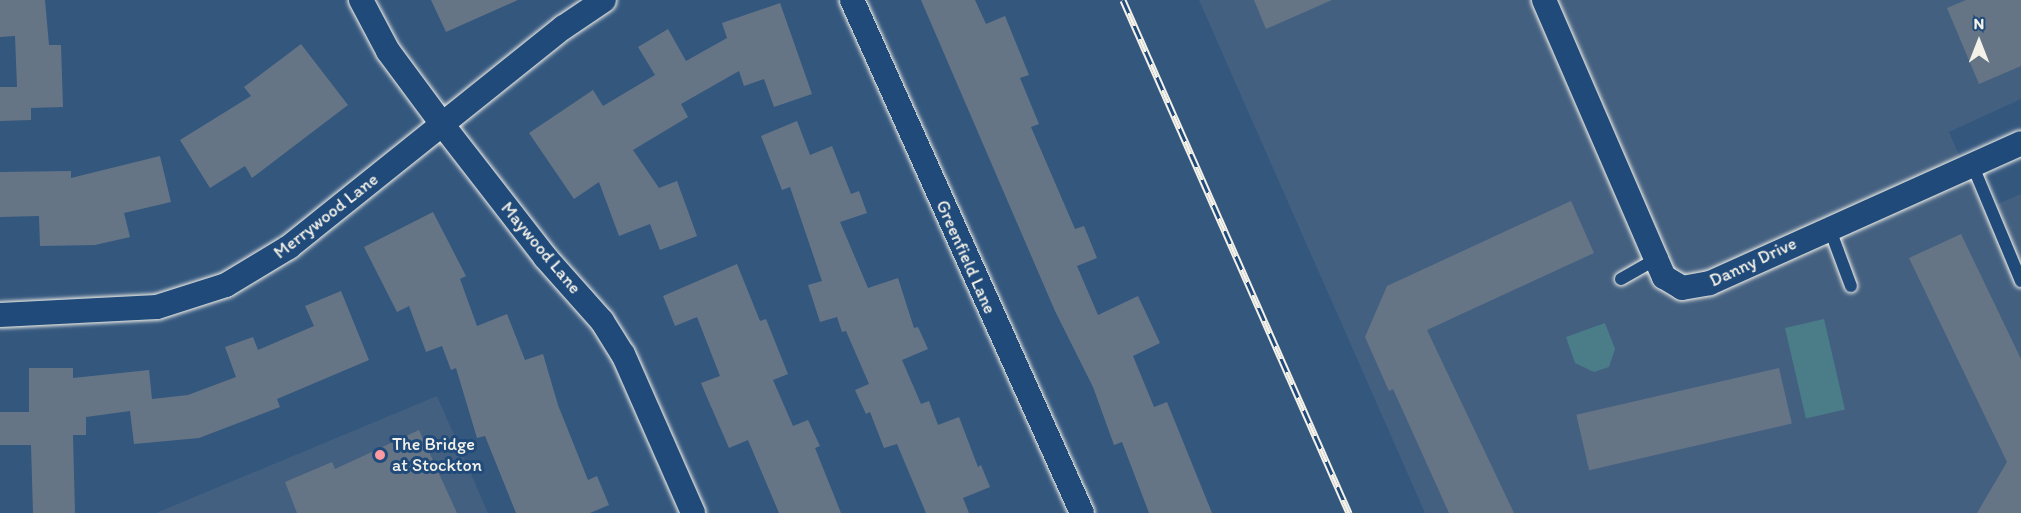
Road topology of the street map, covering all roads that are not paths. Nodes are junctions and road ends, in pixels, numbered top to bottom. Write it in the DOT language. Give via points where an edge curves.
graph roads {
  1 [pos="361,0"];
  2 [pos="604,0"];
  3 [pos="852,0"];
  4 [pos="1544,0"];
  5 [pos="442,124"];
  6 [pos="2021,143"];
  7 [pos="1972,164"];
  8 [pos="1829,227"];
  9 [pos="1656,260"];
  10 [pos="1621,279"];
  11 [pos="2021,281"];
  12 [pos="1851,286"];
  13 [pos="0,315"];
  14 [pos="693,513"];
  15 [pos="1082,513"];
  1 -- 5 [label="street, Maywood Lane" via="388,51"];
  2 -- 5 [label="street, Merrywood Lane"];
  3 -- 15 [label="street, Greenfield Lane"];
  4 -- 9 [label="street, Danny Drive"];
  5 -- 13 [label="street, Merrywood Lane" via="289,247 226,285 157,307"];
  5 -- 14 [label="street, Maywood Lane" via="545,256 602,321 623,354"];
  6 -- 7 [label="street, Danny Drive"];
  7 -- 8 [label="street, Danny Drive"];
  7 -- 11 [label="lane"];
  8 -- 9 [label="street, Danny Drive" via="1696,287 1672,284"];
  8 -- 12 [label="lane"];
  9 -- 10 [label="lane"];
}
